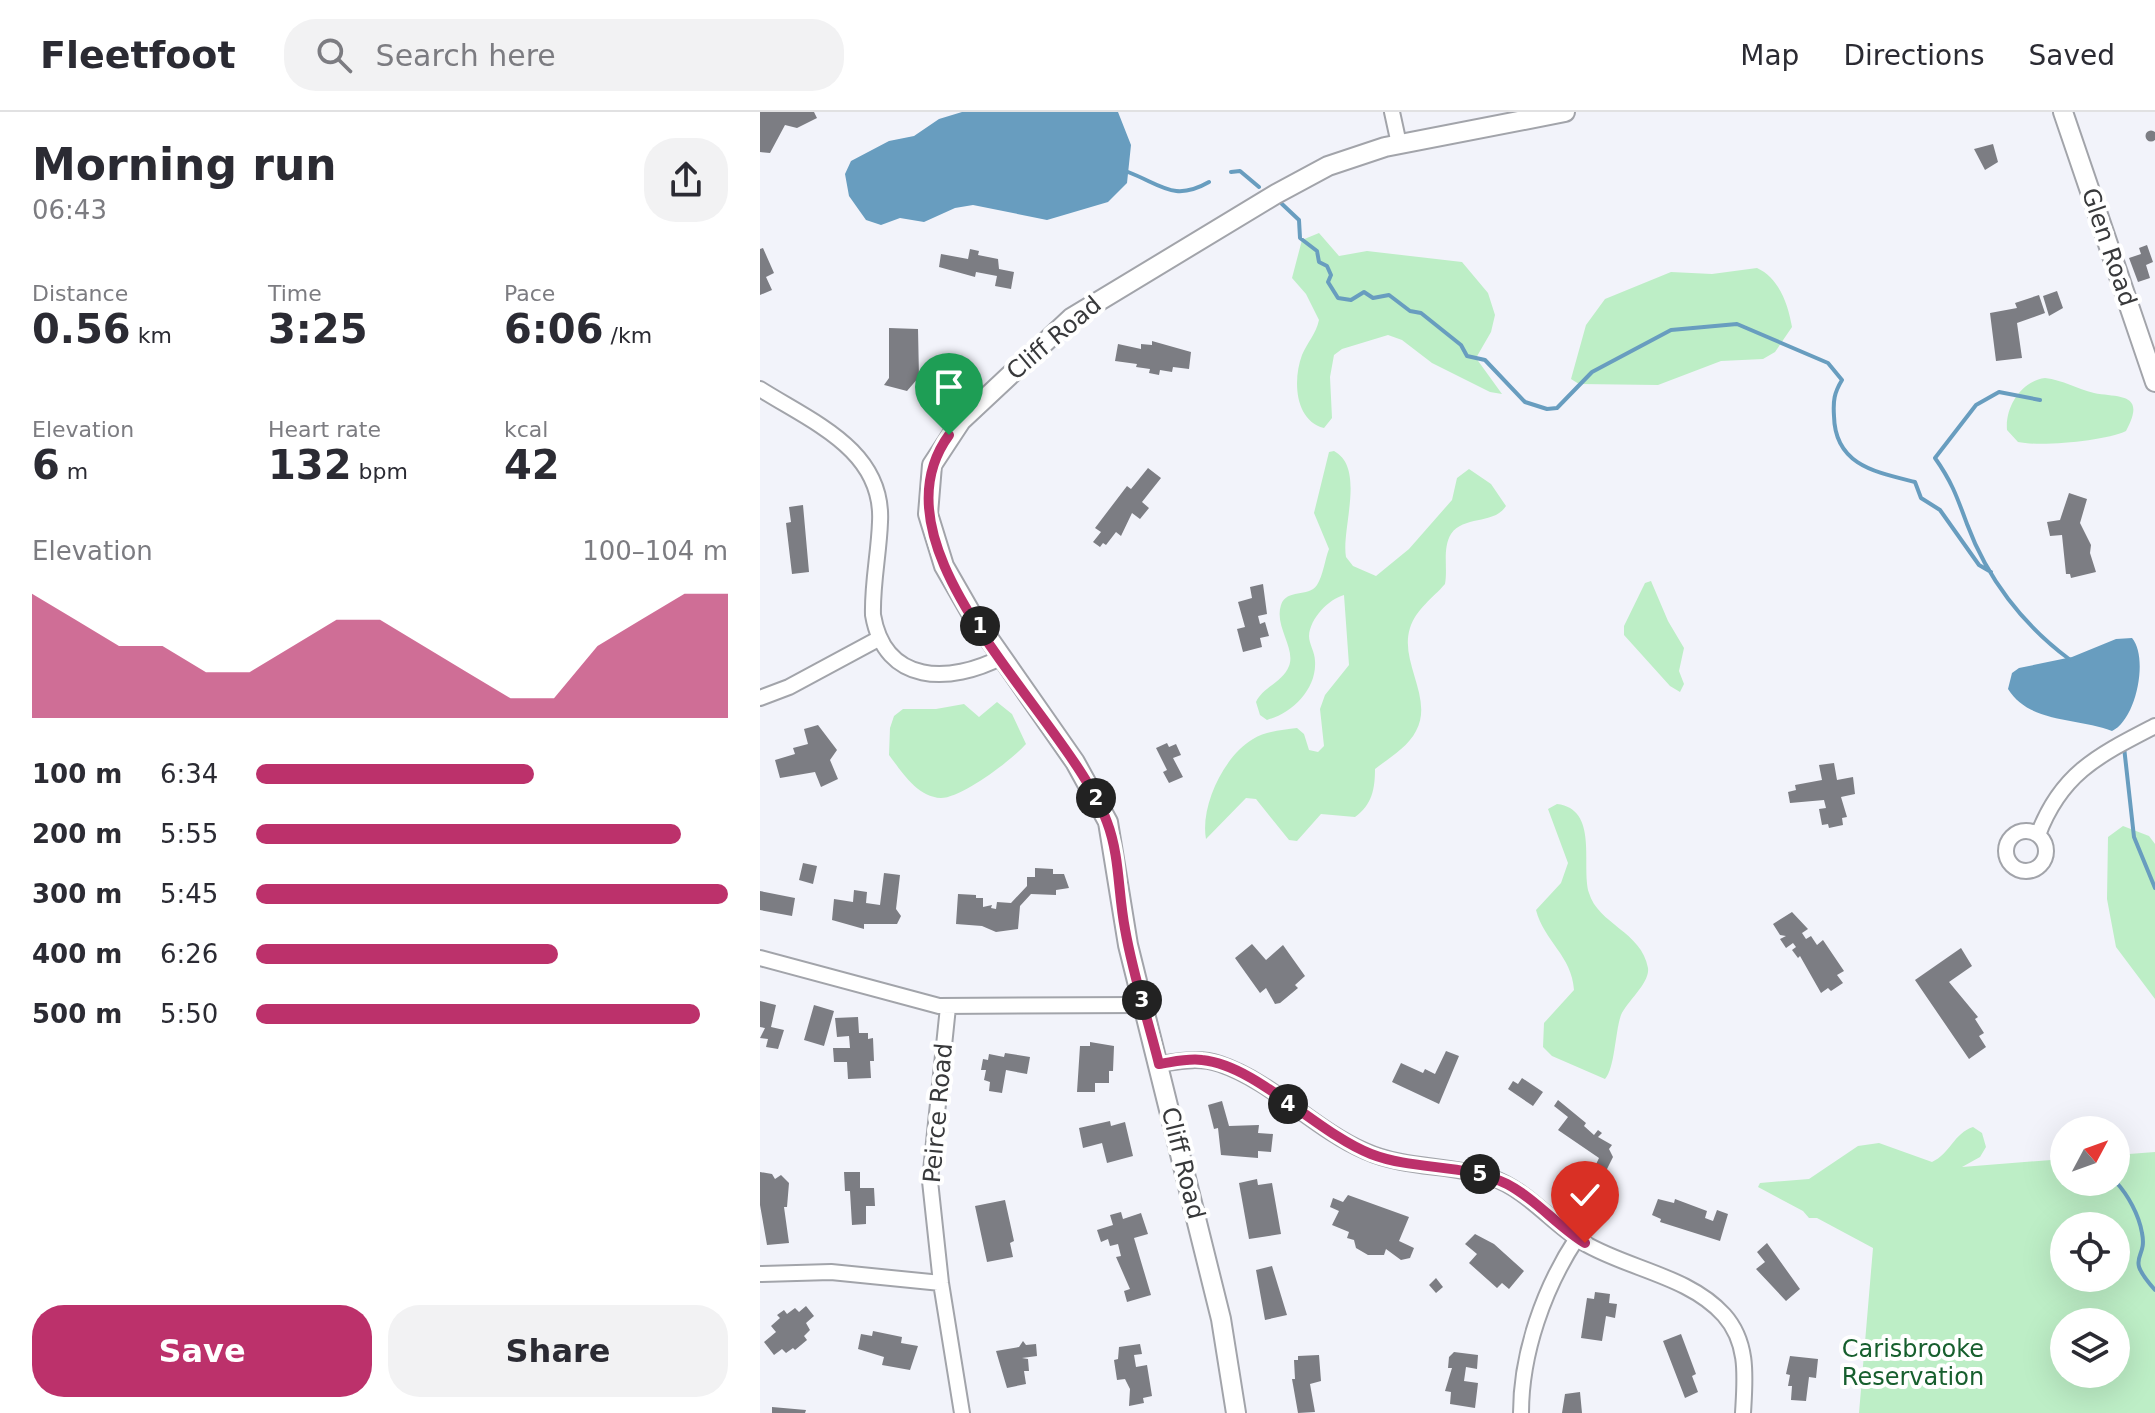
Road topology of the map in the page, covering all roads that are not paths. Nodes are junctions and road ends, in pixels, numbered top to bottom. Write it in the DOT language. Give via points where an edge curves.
graph roads {
  1 [pos="1392,112"];
  2 [pos="1565,112"];
  3 [pos="2063,112"];
  4 [pos="1399,144"];
  5 [pos="2155,382"];
  6 [pos="760,389"];
  7 [pos="880,638"];
  8 [pos="1002,657"];
  9 [pos="760,698"];
  10 [pos="2155,726"];
  11 [pos="2038,835"];
  12 [pos="760,958"];
  13 [pos="1143,1005"];
  14 [pos="948,1007"];
  15 [pos="1159,1064"];
  16 [pos="1577,1238"];
  17 [pos="760,1274"];
  18 [pos="941,1283"];
  19 [pos="962,1413"];
  20 [pos="1236,1413"];
  21 [pos="1521,1413"];
  22 [pos="1743,1413"];
  1 -- 4 [label="street"];
  2 -- 4 [label="street, Cliff Road"];
  3 -- 5 [label="street, Glen Road"];
  4 -- 8 [label="street, Cliff Road" via="1350,157 1306,177 1106,294 1053,332 955,427 932,465 929,523 950,578"];
  6 -- 7 [label="street" via="850,447 870,472 880,503 873,606"];
  7 -- 8 [label="street" via="901,663 928,674 957,675"];
  7 -- 9 [label="street"];
  8 -- 13 [label="street, Cliff Road" via="1075,762 1108,822 1125,933"];
  10 -- 11 [label="street" via="2072,776 2048,807"];
  12 -- 14 [label="street"];
  13 -- 14 [label="street"];
  13 -- 15 [label="street, Cliff Road"];
  14 -- 18 [label="street, Peirce Road" via="930,1171"];
  15 -- 16 [label="street" via="1194,1059 1225,1066 1373,1155 1412,1166 1476,1173 1507,1184"];
  15 -- 20 [label="street, Cliff Road" via="1221,1319"];
  16 -- 21 [label="street" via="1559,1269 1530,1345"];
  16 -- 22 [label="street" via="1696,1293 1724,1315 1743,1352"];
  17 -- 18 [label="street" via="831,1272"];
  18 -- 19 [label="street, Peirce Road"];
}
